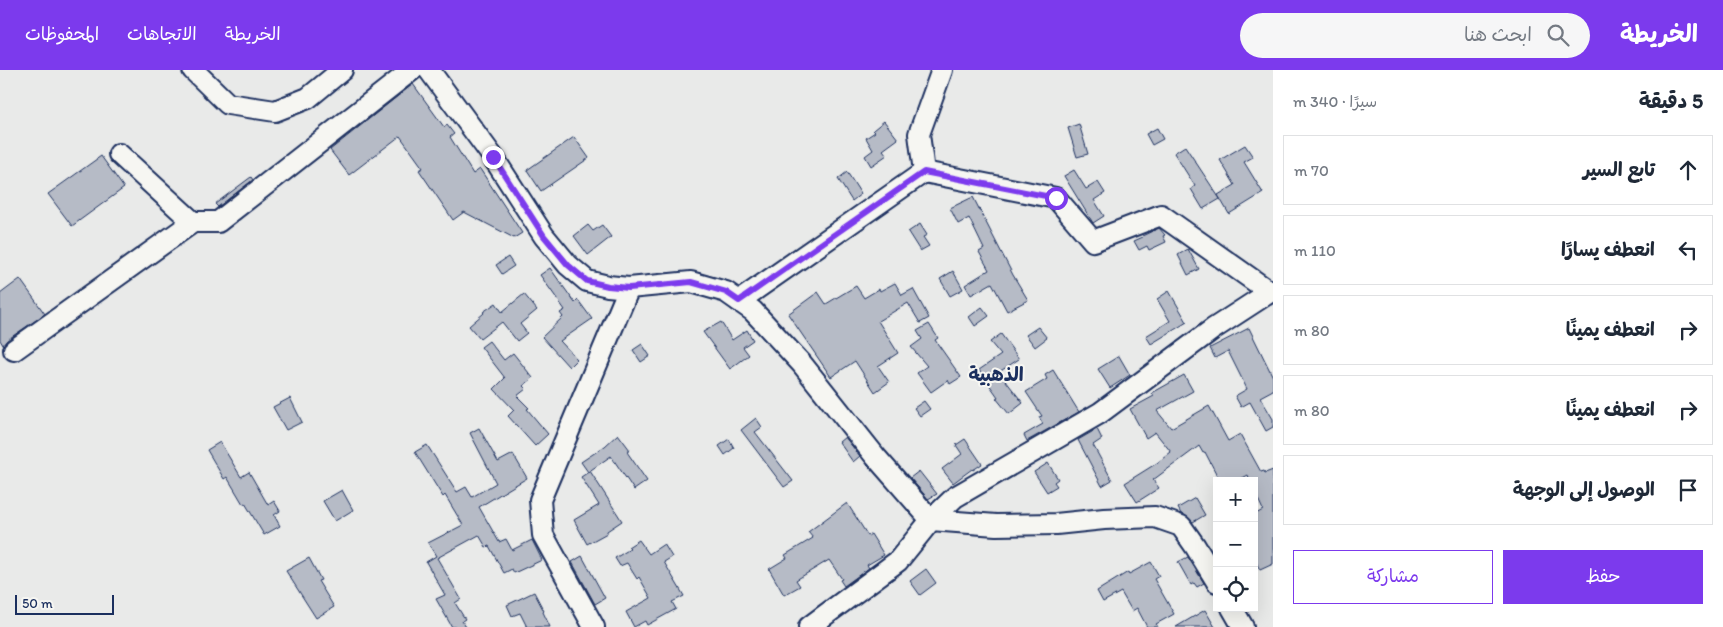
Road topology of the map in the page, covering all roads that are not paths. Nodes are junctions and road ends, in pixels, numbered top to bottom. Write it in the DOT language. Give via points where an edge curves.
graph roads {
  1 [pos="193,70"];
  2 [pos="342,70"];
  3 [pos="412,70"];
  4 [pos="429,70"];
  5 [pos="941,73"];
  6 [pos="119,154"];
  7 [pos="924,172"];
  8 [pos="193,222"];
  9 [pos="629,288"];
  10 [pos="1271,291"];
  11 [pos="739,301"];
  12 [pos="14,350"];
  13 [pos="931,520"];
  14 [pos="1213,575"];
  15 [pos="1234,612"];
  16 [pos="594,627"];
  17 [pos="809,627"];
  18 [pos="1243,627"];
  1 -- 2 [label="street" via="228,104 275,111 308,98"];
  3 -- 8 [label="street" via="218,222"];
  4 -- 9 [label="street" via="493,157 544,236 568,265 587,281"];
  5 -- 7 [label="street" via="919,134"];
  6 -- 8 [label="street"];
  7 -- 10 [label="street" via="1056,198 1093,240 1161,215"];
  7 -- 11 [label="street"];
  8 -- 12 [label="street"];
  9 -- 11 [label="street" via="691,282 726,292"];
  9 -- 16 [label="street" via="540,500 542,534"];
  10 -- 13 [label="street" via="1100,412 955,497"];
  11 -- 13 [label="street" via="753,311 802,364"];
  13 -- 14 [label="street" via="996,525 1056,524 1155,516 1181,526"];
  13 -- 17 [label="street" via="898,561"];
  15 -- 18 [label="street"];
}
